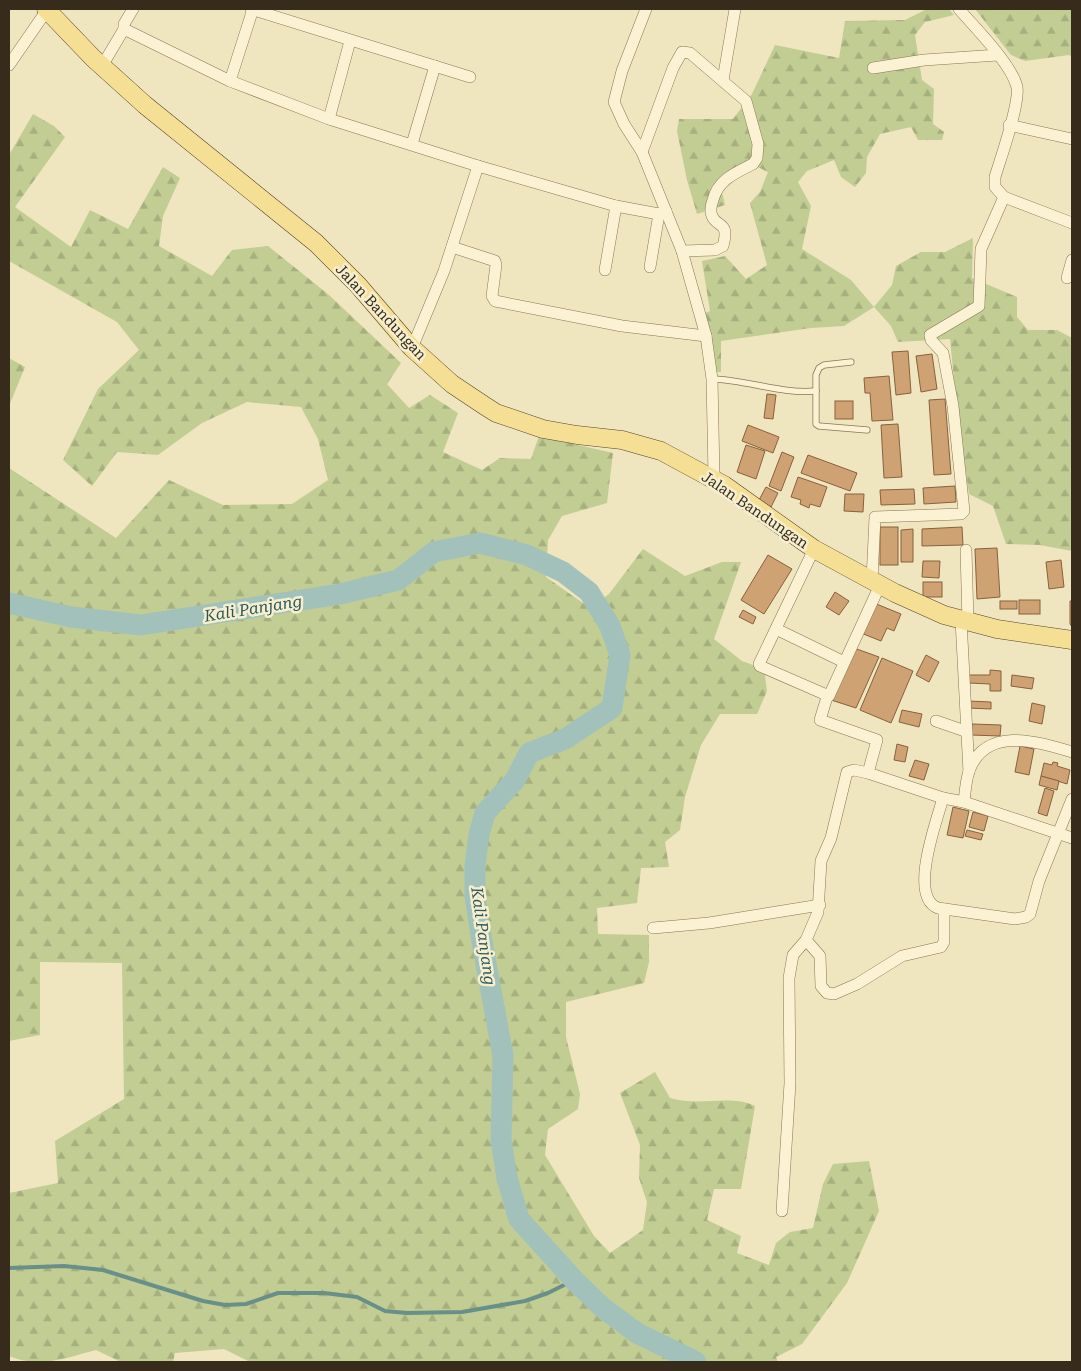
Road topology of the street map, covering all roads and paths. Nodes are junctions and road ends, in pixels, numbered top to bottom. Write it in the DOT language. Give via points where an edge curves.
graph roads {
  1 [pos="46,9"];
  2 [pos="133,9"];
  3 [pos="252,9"];
  4 [pos="646,9"];
  5 [pos="735,9"];
  6 [pos="959,9"];
  7 [pos="124,29"];
  8 [pos="350,40"];
  9 [pos="998,55"];
  10 [pos="9,65"];
  11 [pos="102,66"];
  12 [pos="434,66"];
  13 [pos="873,68"];
  14 [pos="470,77"];
  15 [pos="723,80"];
  16 [pos="230,81"];
  17 [pos="328,119"];
  18 [pos="1010,125"];
  19 [pos="1072,139"];
  20 [pos="412,144"];
  21 [pos="642,152"];
  22 [pos="478,166"];
  23 [pos="1004,198"];
  24 [pos="616,206"];
  25 [pos="663,212"];
  26 [pos="1072,223"];
  27 [pos="452,247"];
  28 [pos="682,251"];
  29 [pos="1072,260"];
  30 [pos="650,266"];
  31 [pos="605,270"];
  32 [pos="1067,278"];
  33 [pos="706,336"];
  34 [pos="412,348"];
  35 [pos="850,362"];
  36 [pos="712,379"];
  37 [pos="816,391"];
  38 [pos="867,430"];
  39 [pos="724,485"];
  40 [pos="814,549"];
  41 [pos="966,550"];
  42 [pos="876,582"];
  43 [pos="965,621"];
  44 [pos="776,629"];
  45 [pos="1072,640"];
  46 [pos="844,662"];
  47 [pos="827,697"];
  48 [pos="936,721"];
  49 [pos="966,731"];
  50 [pos="1072,752"];
  51 [pos="969,772"];
  52 [pos="868,773"];
  53 [pos="943,798"];
  54 [pos="1072,799"];
  55 [pos="964,802"];
  56 [pos="1059,832"];
  57 [pos="1072,838"];
  58 [pos="820,905"];
  59 [pos="944,909"];
  60 [pos="653,928"];
  61 [pos="806,940"];
  62 [pos="782,1211"];
  1 -- 10 [label="street"];
  1 -- 11 [label="main road, Jalan Bandungan"];
  2 -- 7 [label="street"];
  3 -- 8 [label="street"];
  3 -- 16 [label="street"];
  4 -- 21 [label="street" via="614,96 624,124"];
  5 -- 15 [label="street"];
  6 -- 9 [label="street"];
  7 -- 11 [label="street"];
  7 -- 16 [label="street"];
  8 -- 12 [label="street"];
  8 -- 17 [label="street"];
  9 -- 13 [label="street" via="924,60"];
  9 -- 18 [label="street" via="1017,88"];
  11 -- 34 [label="main road, Jalan Bandungan" via="145,105 316,243 358,285"];
  12 -- 14 [label="street"];
  12 -- 20 [label="street"];
  15 -- 21 [label="street" via="690,54 682,52"];
  15 -- 28 [label="street" via="746,101 758,144 757,158 753,164 729,176 714,195 711,213 713,219 722,224 723,246 715,250"];
  16 -- 17 [label="street"];
  17 -- 20 [label="street"];
  18 -- 19 [label="street"];
  18 -- 23 [label="street" via="995,177 995,188"];
  20 -- 22 [label="street"];
  21 -- 25 [label="street"];
  22 -- 24 [label="street"];
  22 -- 27 [label="street"];
  23 -- 26 [label="street"];
  23 -- 42 [label="street" via="981,249 979,306 930,335 942,350 945,362 964,511 961,514 875,517"];
  24 -- 25 [label="street"];
  24 -- 31 [label="street"];
  25 -- 28 [label="street"];
  25 -- 30 [label="street"];
  27 -- 33 [label="street" via="495,261 492,296 495,301 622,326"];
  27 -- 34 [label="street"];
  28 -- 33 [label="street"];
  29 -- 32 [label="street"];
  33 -- 36 [label="street"];
  34 -- 39 [label="main road, Jalan Bandungan" via="452,384 496,412 543,429 648,446"];
  35 -- 37 [label="lane" via="819,368"];
  36 -- 37 [label="lane" via="744,381 788,392"];
  36 -- 39 [label="street" via="714,476"];
  37 -- 38 [label="lane" via="817,426"];
  39 -- 40 [label="main road, Jalan Bandungan"];
  40 -- 42 [label="main road, Jalan Bandungan"];
  40 -- 44 [label="street"];
  41 -- 43 [label="street"];
  42 -- 43 [label="main road, Jalan Bandungan" via="944,615"];
  42 -- 46 [label="street"];
  43 -- 45 [label="main road, Jalan Bandungan"];
  43 -- 49 [label="street"];
  44 -- 46 [label="street"];
  44 -- 47 [label="street" via="759,666"];
  46 -- 47 [label="street"];
  47 -- 52 [label="street" via="820,720 876,739"];
  48 -- 49 [label="street"];
  49 -- 51 [label="street"];
  50 -- 51 [label="street" via="1034,741 1006,740 980,753"];
  51 -- 55 [label="street"];
  52 -- 53 [label="street"];
  52 -- 58 [label="street" via="854,770 845,776 832,838 820,861"];
  53 -- 55 [label="street"];
  53 -- 59 [label="street" via="931,838 924,881 926,896 933,907"];
  54 -- 56 [label="street"];
  55 -- 56 [label="street"];
  56 -- 57 [label="street"];
  56 -- 59 [label="street" via="1039,880 1030,914 1026,917"];
  58 -- 60 [label="street" via="709,923"];
  58 -- 61 [label="street"];
  59 -- 61 [label="street" via="944,942 941,947 902,956 834,994 827,993 821,986 820,956"];
  61 -- 62 [label="street" via="793,955 790,969 790,1083"];
}
